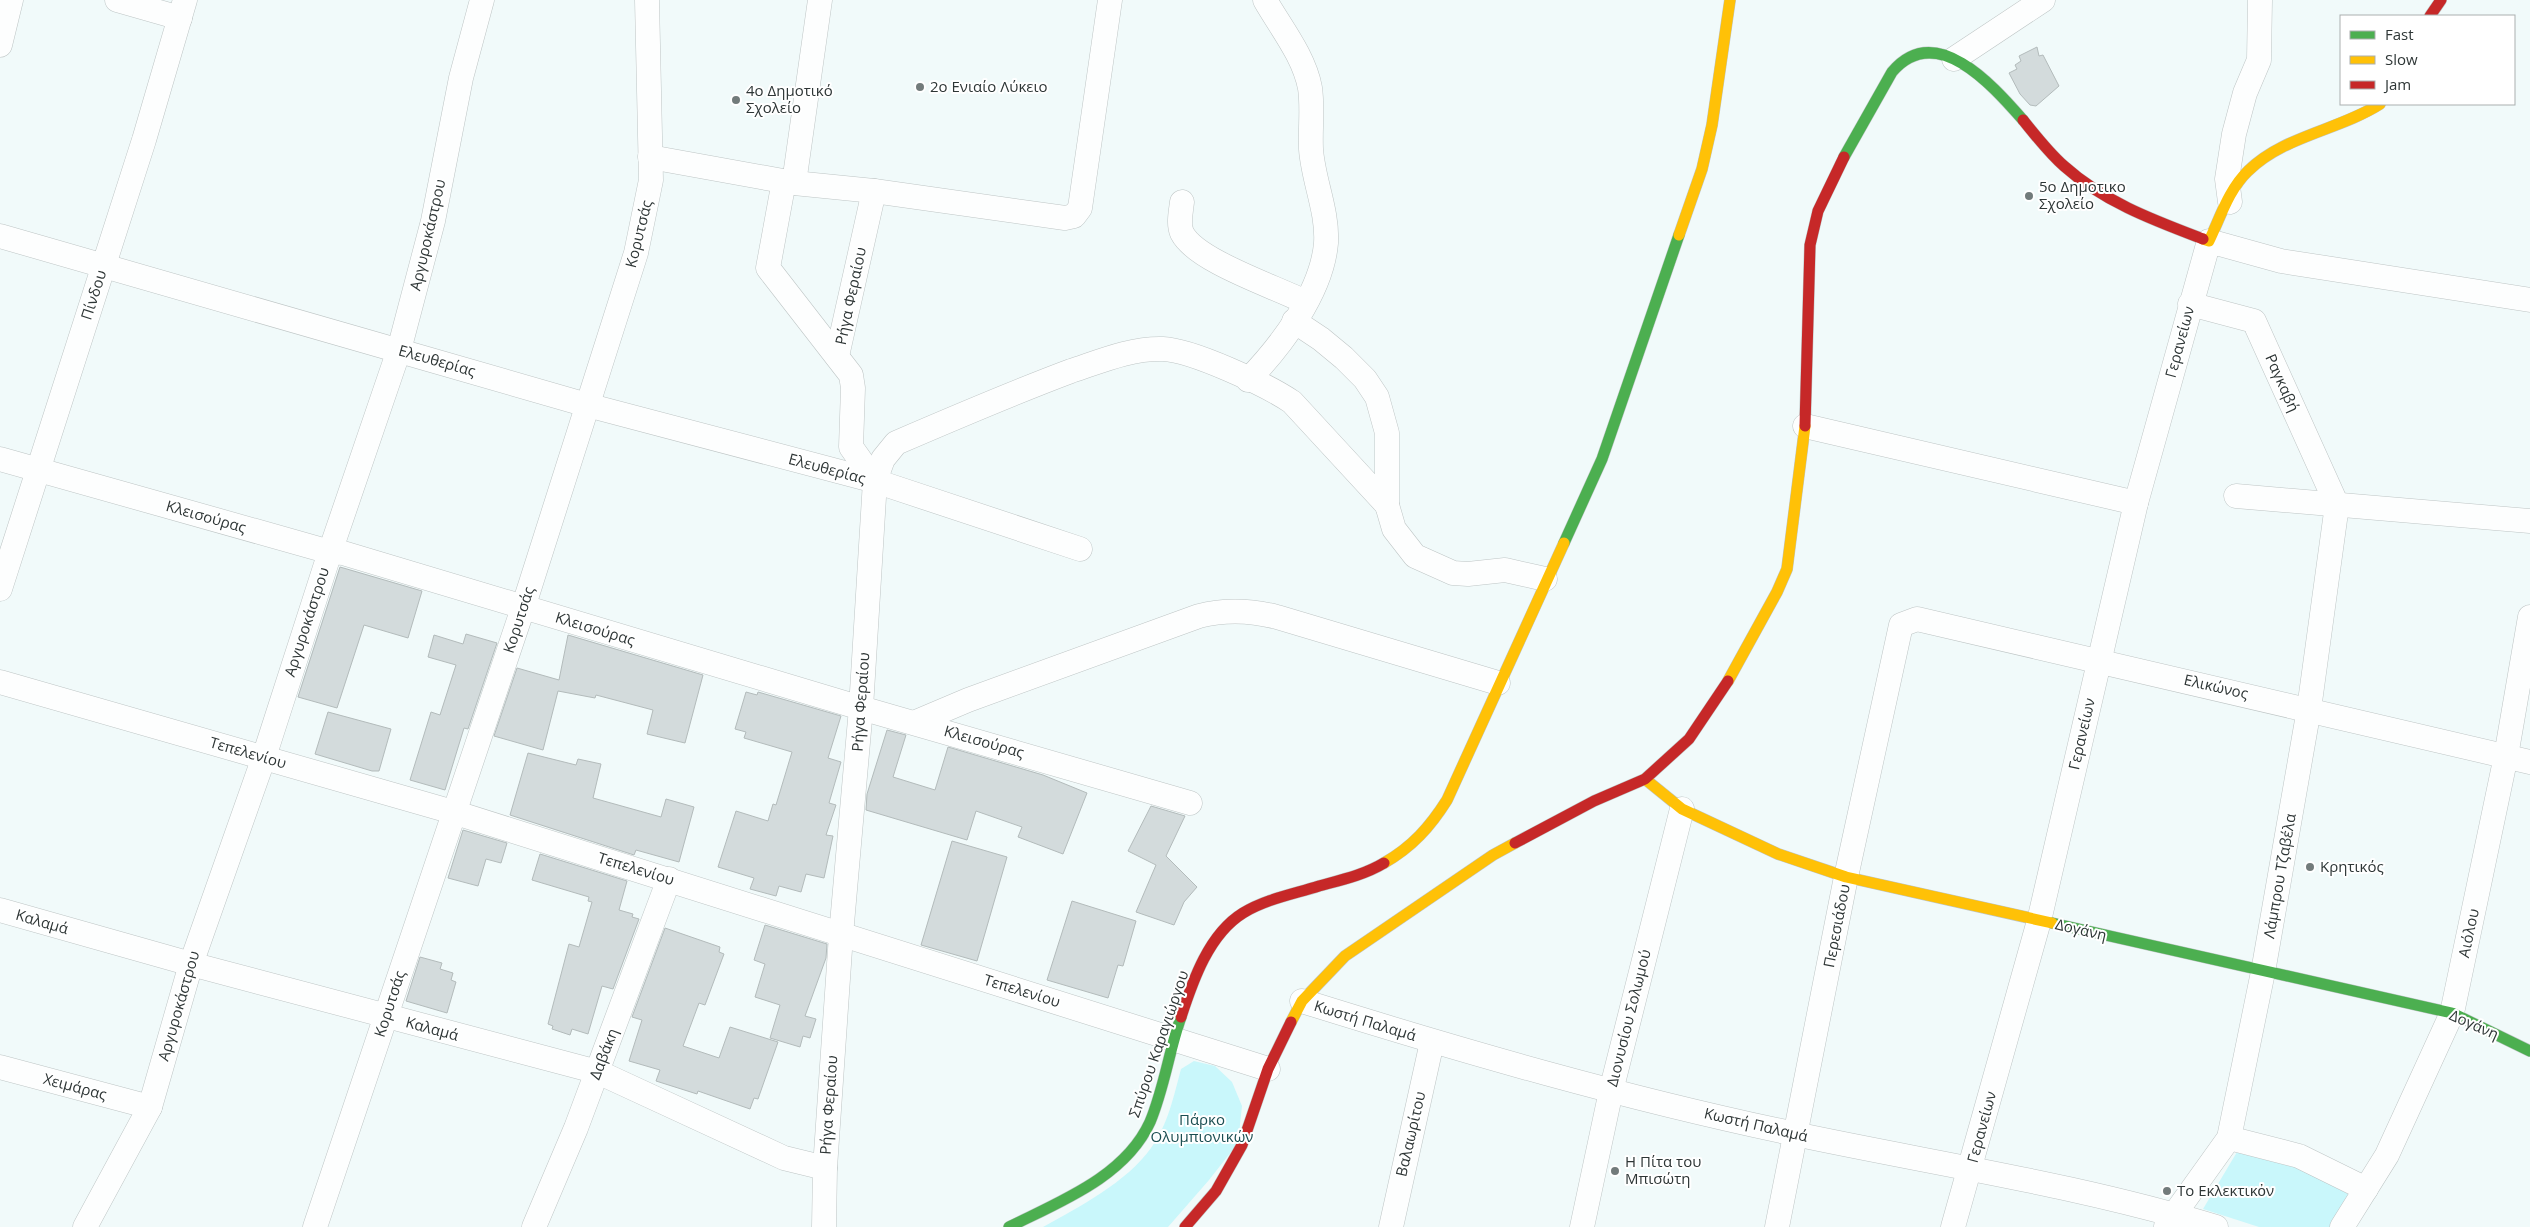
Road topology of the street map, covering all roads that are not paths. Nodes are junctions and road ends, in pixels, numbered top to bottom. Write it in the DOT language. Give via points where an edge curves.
graph roads {
  1 [pos="11,0"];
  2 [pos="117,0"];
  3 [pos="482,0"];
  4 [pos="647,0"];
  5 [pos="820,0"];
  6 [pos="1110,0"];
  7 [pos="1265,0"];
  8 [pos="1730,0"];
  9 [pos="2043,0"];
  10 [pos="2260,0"];
  11 [pos="2441,0"];
  12 [pos="183,9"];
  13 [pos="2431,15"];
  14 [pos="0,45"];
  15 [pos="1954,59"];
  16 [pos="2379,105"];
  17 [pos="650,158"];
  18 [pos="789,182"];
  19 [pos="874,191"];
  20 [pos="1182,202"];
  21 [pos="2230,202"];
  22 [pos="0,236"];
  23 [pos="2209,241"];
  24 [pos="103,265"];
  25 [pos="2530,300"];
  26 [pos="2190,304"];
  27 [pos="1300,312"];
  28 [pos="399,350"];
  29 [pos="837,356"];
  30 [pos="1248,380"];
  31 [pos="587,405"];
  32 [pos="1805,426"];
  33 [pos="0,459"];
  34 [pos="37,469"];
  35 [pos="875,482"];
  36 [pos="2236,496"];
  37 [pos="2136,503"];
  38 [pos="2338,505"];
  39 [pos="1387,506"];
  40 [pos="2530,521"];
  41 [pos="1080,549"];
  42 [pos="330,552"];
  43 [pos="1546,579"];
  44 [pos="0,589"];
  45 [pos="523,608"];
  46 [pos="2530,617"];
  47 [pos="1901,625"];
  48 [pos="2098,660"];
  49 [pos="0,682"];
  50 [pos="1498,683"];
  51 [pos="861,708"];
  52 [pos="2309,709"];
  53 [pos="916,722"];
  54 [pos="2506,756"];
  55 [pos="264,757"];
  56 [pos="2530,762"];
  57 [pos="1645,779"];
  58 [pos="1190,803"];
  59 [pos="1682,809"];
  60 [pos="453,812"];
  61 [pos="1846,877"];
  62 [pos="669,879"];
  63 [pos="0,910"];
  64 [pos="2039,921"];
  65 [pos="841,935"];
  66 [pos="190,964"];
  67 [pos="2263,972"];
  68 [pos="1302,1001"];
  69 [pos="2452,1013"];
  70 [pos="385,1017"];
  71 [pos="1173,1039"];
  72 [pos="1432,1042"];
  73 [pos="2530,1051"];
  74 [pos="0,1067"];
  75 [pos="1268,1069"];
  76 [pos="598,1072"];
  77 [pos="1610,1092"];
  78 [pos="150,1107"];
  79 [pos="1796,1134"];
  80 [pos="2229,1138"];
  81 [pos="825,1168"];
  82 [pos="1971,1168"];
  83 [pos="2366,1189"];
  84 [pos="2170,1221"];
  85 [pos="85,1227"];
  86 [pos="315,1227"];
  87 [pos="534,1227"];
  88 [pos="824,1227"];
  89 [pos="1010,1227"];
  90 [pos="1185,1227"];
  91 [pos="1391,1227"];
  92 [pos="1582,1227"];
  93 [pos="1777,1227"];
  94 [pos="1953,1227"];
  95 [pos="2216,1227"];
  96 [pos="2342,1227"];
  1 -- 14 [label="street"];
  2 -- 12 [label="street"];
  3 -- 28 [label="street, Αργυροκάστρου" via="461,78 433,221"];
  4 -- 17 [label="street, Κορυτσάς"];
  5 -- 18 [label="street"];
  6 -- 19 [label="street" via="1080,208 1074,216 1064,218"];
  7 -- 27 [label="street" via="1305,66 1310,89 1311,149 1326,242 1322,266"];
  8 -- 43 [label="street, Σπύρου Καραγιώργου" via="1712,125 1702,169 1602,459"];
  9 -- 15 [label="street"];
  10 -- 21 [label="street" via="2259,60 2245,93 2234,134 2227,179"];
  11 -- 13 [label="street"];
  12 -- 24 [label="street, Πίνδου"];
  15 -- 23 [label="street" via="1994,88 2062,165 2081,181 2144,217"];
  15 -- 32 [label="street" via="1916,53 1902,60 1861,125 1818,211 1810,245"];
  16 -- 21 [label="street" via="2365,115 2285,146 2265,158 2248,172"];
  17 -- 18 [label="street"];
  17 -- 31 [label="street, Κορυτσάς" via="652,180 636,253"];
  18 -- 19 [label="street"];
  18 -- 29 [label="street" via="768,268"];
  19 -- 29 [label="street, Ρήγα Φεραίου"];
  20 -- 27 [label="street" via="1182,233 1201,252"];
  21 -- 23 [label="street"];
  22 -- 24 [label="street, Ελευθερίας"];
  23 -- 25 [label="street" via="2281,261"];
  23 -- 26 [label="street, Γερανείων"];
  24 -- 28 [label="street, Ελευθερίας"];
  24 -- 34 [label="street, Πίνδου"];
  26 -- 37 [label="street, Γερανείων"];
  26 -- 38 [label="street, Ραγκαβή" via="2254,321"];
  27 -- 30 [label="street" via="1275,352"];
  27 -- 39 [label="street" via="1321,338 1365,379 1377,398 1387,433"];
  28 -- 31 [label="street, Ελευθερίας"];
  28 -- 42 [label="street, Αργυροκάστρου"];
  29 -- 35 [label="street, Ρήγα Φεραίου" via="851,375 851,447"];
  30 -- 35 [label="street" via="1189,353 1142,349 1033,385 896,443 884,459"];
  30 -- 39 [label="street" via="1275,390 1292,402"];
  31 -- 35 [label="street, Ελευθερίας"];
  31 -- 45 [label="street, Κορυτσάς"];
  32 -- 37 [label="street"];
  32 -- 57 [label="street" via="1792,542 1778,592 1701,725 1675,754"];
  33 -- 34 [label="street, Κλεισούρας"];
  34 -- 42 [label="street, Κλεισούρας"];
  34 -- 44 [label="street, Πίνδου"];
  35 -- 41 [label="street, Ελευθερίας"];
  35 -- 51 [label="street, Ρήγα Φεραίου"];
  36 -- 38 [label="street"];
  37 -- 48 [label="street, Γερανείων"];
  38 -- 40 [label="street"];
  38 -- 52 [label="street, Λάμπρου Τζαβέλα"];
  39 -- 43 [label="street" via="1394,529 1406,545 1415,556 1436,567 1468,574 1505,570"];
  42 -- 45 [label="street, Κλεισούρας" via="343,553"];
  42 -- 55 [label="street, Αργυροκάστρου"];
  43 -- 50 [label="street, Σπύρου Καραγιώργου"];
  45 -- 51 [label="street, Κλεισούρας"];
  45 -- 60 [label="street, Κορυτσάς"];
  46 -- 54 [label="street, Αιόλου"];
  47 -- 48 [label="street, Ελικώνος" via="1917,618"];
  47 -- 61 [label="street, Περεσιάδου"];
  48 -- 52 [label="street, Ελικώνος"];
  48 -- 64 [label="street, Γερανείων"];
  49 -- 55 [label="street, Τεπελενίου"];
  50 -- 53 [label="street" via="1277,617 1231,610 1199,616"];
  50 -- 71 [label="street, Σπύρου Καραγιώργου" via="1434,822 1388,863 1243,912 1219,935 1202,964"];
  51 -- 53 [label="street, Κλεισούρας"];
  51 -- 65 [label="street, Ρήγα Φεραίου"];
  52 -- 54 [label="street, Ελικώνος"];
  52 -- 67 [label="street, Λάμπρου Τζαβέλα"];
  53 -- 58 [label="street, Κλεισούρας"];
  54 -- 56 [label="street, Ελικώνος"];
  54 -- 69 [label="street, Αιόλου"];
  55 -- 60 [label="street, Τεπελενίου"];
  55 -- 66 [label="street, Αργυροκάστρου"];
  57 -- 59 [label="street, Δογάνη"];
  57 -- 68 [label="street" via="1493,855 1346,956"];
  59 -- 61 [label="street, Δογάνη" via="1778,854"];
  59 -- 77 [label="street, Διονυσίου Σολωμού"];
  60 -- 62 [label="street, Τεπελενίου"];
  60 -- 70 [label="street, Κορυτσάς"];
  61 -- 64 [label="street, Δογάνη"];
  61 -- 79 [label="street, Περεσιάδου"];
  62 -- 65 [label="street, Τεπελενίου"];
  62 -- 76 [label="street, Δαβάκη"];
  63 -- 66 [label="street, Καλαμά"];
  64 -- 67 [label="street, Δογάνη"];
  64 -- 82 [label="street, Γερανείων"];
  65 -- 71 [label="street, Τεπελενίου"];
  65 -- 81 [label="street, Ρήγα Φεραίου"];
  66 -- 70 [label="street, Καλαμά"];
  66 -- 78 [label="street, Αργυροκάστρου"];
  67 -- 69 [label="street, Δογάνη"];
  67 -- 80 [label="street, Λάμπρου Τζαβέλα"];
  68 -- 72 [label="street, Κωστή Παλαμά"];
  68 -- 75 [label="street"];
  69 -- 73 [label="street, Δογάνη"];
  69 -- 83 [label="street, Αιόλου" via="2387,1155"];
  70 -- 76 [label="street, Καλαμά"];
  70 -- 86 [label="street, Κορυτσάς"];
  71 -- 75 [label="street, Τεπελενίου"];
  71 -- 89 [label="street, Σπύρου Καραγιώργου" via="1154,1114 1127,1155 1100,1180"];
  72 -- 77 [label="street, Κωστή Παλαμά"];
  72 -- 91 [label="street, Βαλαωρίτου"];
  74 -- 78 [label="street, Χειμάρας"];
  75 -- 90 [label="street" via="1242,1145 1216,1191"];
  76 -- 81 [label="street, Καλαμά" via="784,1158"];
  76 -- 87 [label="street, Δαβάκη"];
  77 -- 79 [label="street, Κωστή Παλαμά"];
  77 -- 92 [label="street, Διονυσίου Σολωμού"];
  78 -- 85 [label="street, Αργυροκάστρου"];
  79 -- 82 [label="street, Κωστή Παλαμά"];
  79 -- 93 [label="street, Περεσιάδου"];
  80 -- 83 [label="street" via="2299,1156"];
  80 -- 84 [label="street, Λάμπρου Τζαβέλα"];
  81 -- 88 [label="street, Ρήγα Φεραίου"];
  82 -- 84 [label="street, Κωστή Παλαμά"];
  82 -- 94 [label="street, Γερανείων"];
  83 -- 96 [label="street, Αιόλου"];
  84 -- 95 [label="street, Κωστή Παλαμά"];
}
